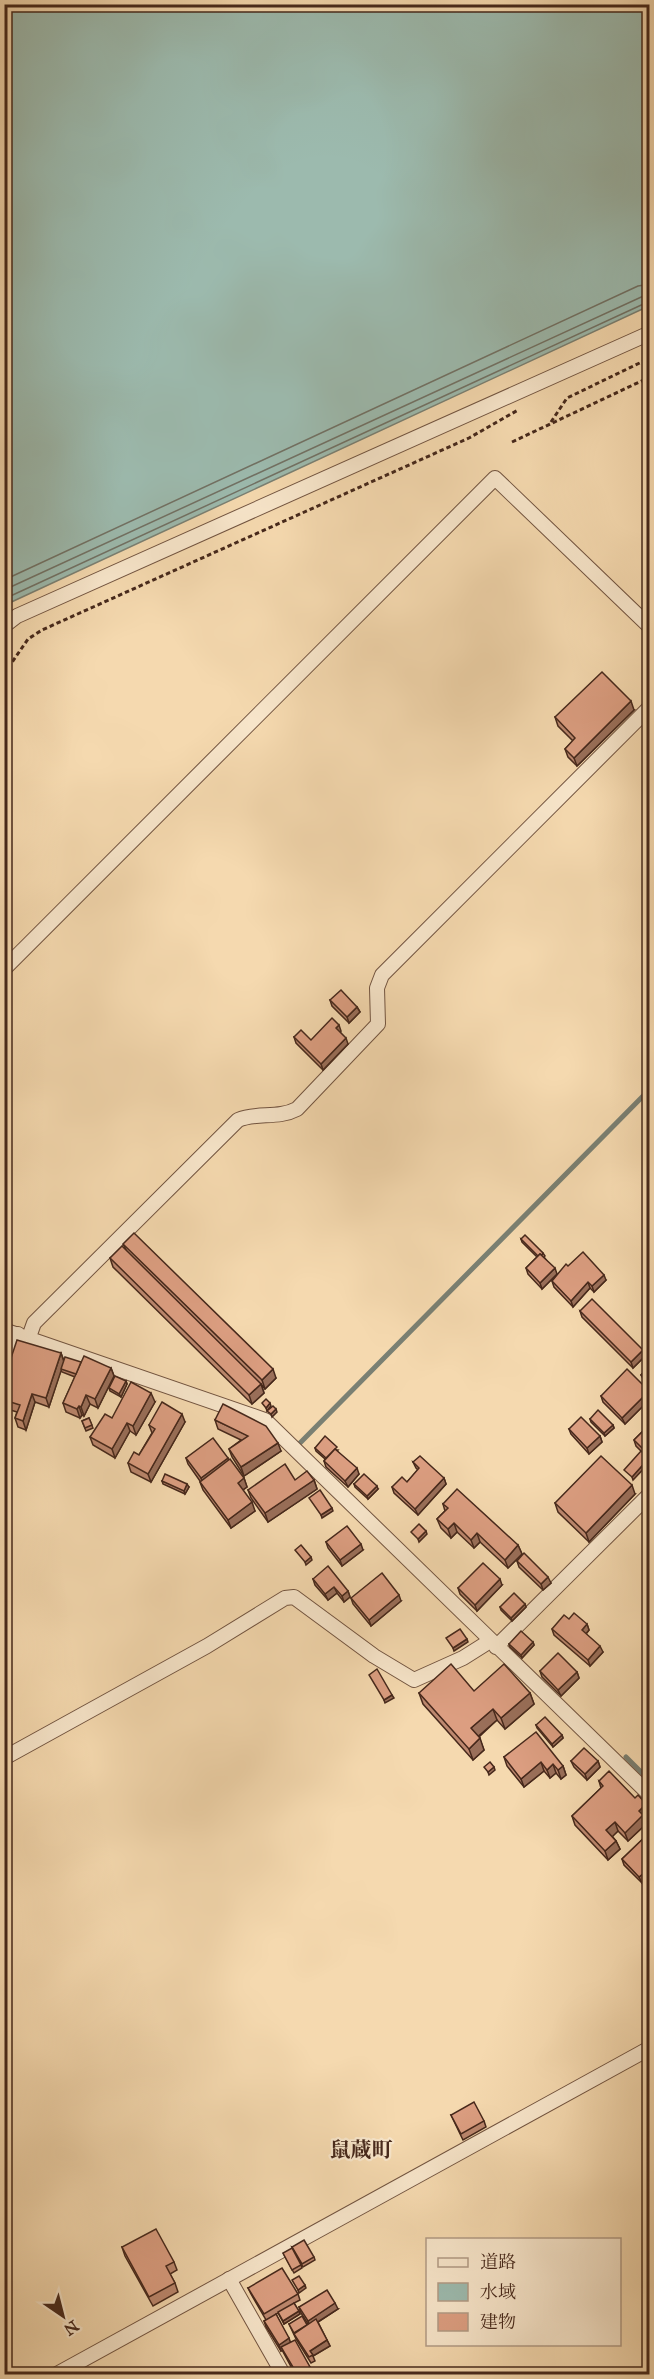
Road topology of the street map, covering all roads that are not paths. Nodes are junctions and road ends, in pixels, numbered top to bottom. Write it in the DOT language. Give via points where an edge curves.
graph roads {
  1 [pos="650,333"];
  2 [pos="4,626"];
  3 [pos="650,627"];
  4 [pos="650,707"];
  5 [pos="4,969"];
  6 [pos="17,1334"];
  7 [pos="4,1376"];
  8 [pos="650,1494"];
  9 [pos="493,1644"];
  10 [pos="4,1758"];
  11 [pos="650,1795"];
  12 [pos="650,2048"];
  13 [pos="230,2279"];
  14 [pos="57,2374"];
  15 [pos="283,2374"];
  1 -- 2 [label="street" via="17,616"];
  3 -- 5 [label="street" via="495,478"];
  4 -- 6 [label="street" via="382,975 377,988 378,1024 297,1109 286,1115 238,1120 34,1323"];
  6 -- 7 [label="street"];
  6 -- 9 [label="street" via="265,1420"];
  8 -- 9 [label="street"];
  9 -- 10 [label="street" via="414,1680 294,1596"];
  9 -- 11 [label="street"];
  12 -- 13 [label="street"];
  13 -- 14 [label="street"];
  13 -- 15 [label="street"];
}
